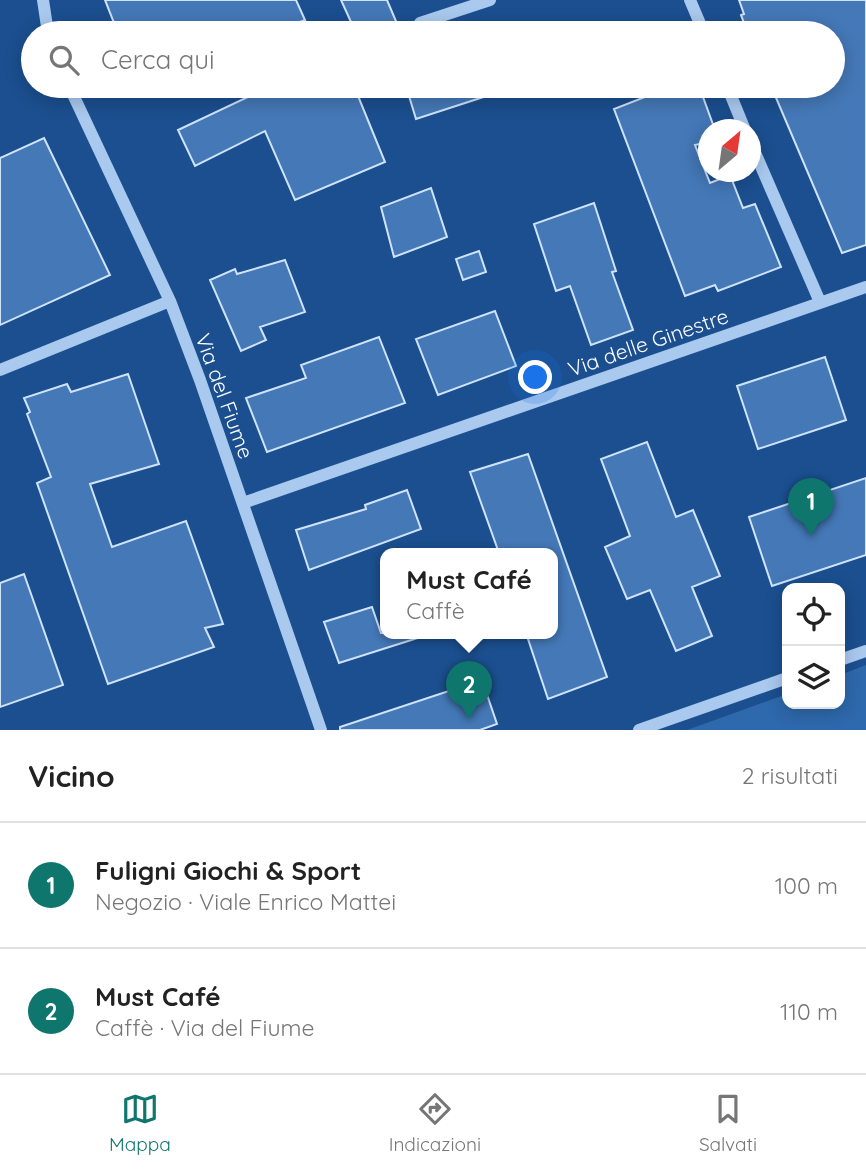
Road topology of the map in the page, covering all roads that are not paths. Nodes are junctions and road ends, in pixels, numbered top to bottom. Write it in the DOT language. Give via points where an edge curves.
graph roads {
  1 [pos="43,0"];
  2 [pos="490,0"];
  3 [pos="690,0"];
  4 [pos="46,21"];
  5 [pos="426,21"];
  6 [pos="699,21"];
  7 [pos="75,98"];
  8 [pos="732,98"];
  9 [pos="741,119"];
  10 [pos="761,164"];
  11 [pos="866,286"];
  12 [pos="170,301"];
  13 [pos="820,302"];
  14 [pos="0,370"];
  15 [pos="243,503"];
  16 [pos="866,651"];
  17 [pos="845,658"];
  18 [pos="782,680"];
  19 [pos="321,730"];
  20 [pos="639,730"];
  1 -- 4 [label="street"];
  2 -- 5 [label="street"];
  3 -- 6 [label="street"];
  7 -- 12 [label="street, Via del Fiume"];
  8 -- 9 [label="street"];
  10 -- 13 [label="street"];
  11 -- 13 [label="street, Via delle Ginestre"];
  12 -- 14 [label="street"];
  12 -- 15 [label="street, Via del Fiume"];
  13 -- 15 [label="street, Via delle Ginestre"];
  15 -- 19 [label="street, Via del Fiume"];
  16 -- 17 [label="street"];
  18 -- 20 [label="street"];
}
